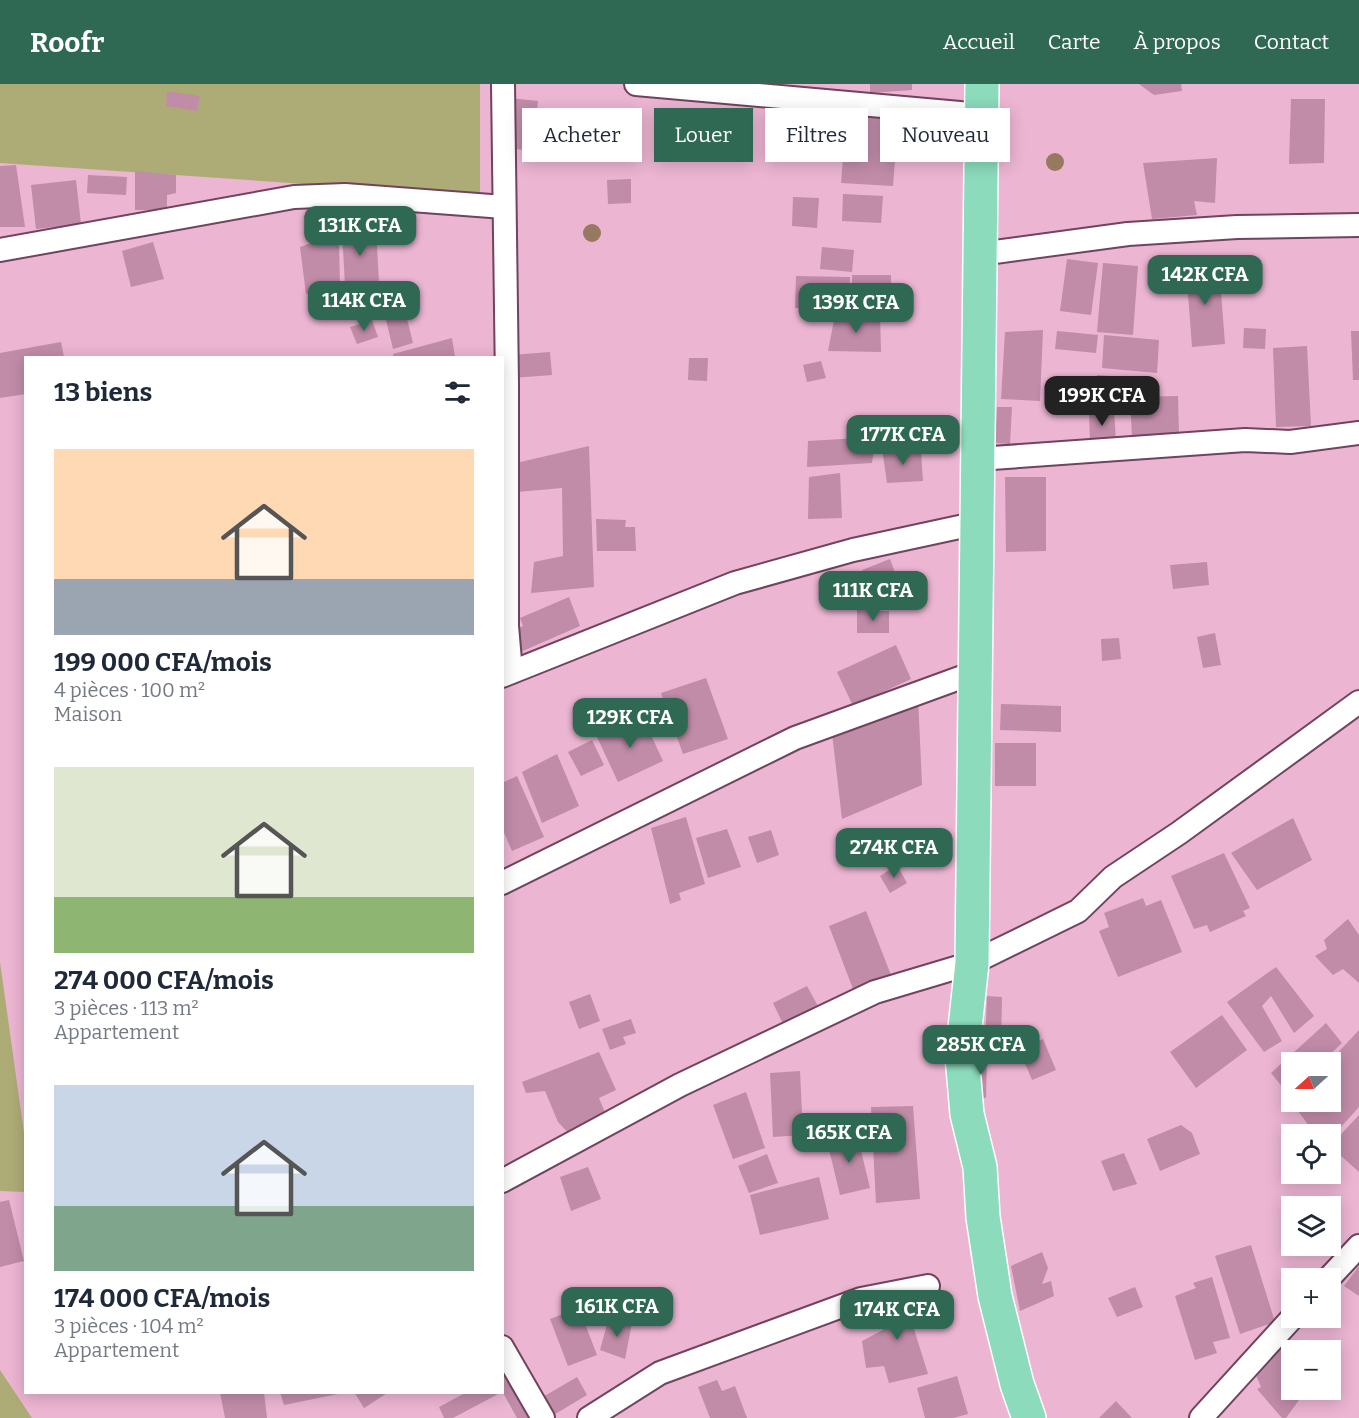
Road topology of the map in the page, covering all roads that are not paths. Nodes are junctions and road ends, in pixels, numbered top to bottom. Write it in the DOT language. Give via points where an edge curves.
graph roads {
  1 [pos="503,84"];
  2 [pos="636,84"];
  3 [pos="982,100"];
  4 [pos="504,207"];
  5 [pos="1359,225"];
  6 [pos="0,250"];
  7 [pos="980,254"];
  8 [pos="1359,433"];
  9 [pos="978,459"];
  10 [pos="505,517"];
  11 [pos="978,523"];
  12 [pos="976,672"];
  13 [pos="507,674"];
  14 [pos="1359,702"];
  15 [pos="504,882"];
  16 [pos="972,963"];
  17 [pos="504,1180"];
  18 [pos="1359,1246"];
  19 [pos="1338,1268"];
  20 [pos="928,1286"];
  21 [pos="1283,1328"];
  22 [pos="504,1350"];
  23 [pos="543,1418"];
  24 [pos="589,1418"];
  25 [pos="1029,1418"];
  26 [pos="1201,1418"];
  1 -- 4 [label="street"];
  2 -- 3 [label="street"];
  3 -- 7 [label="highway"];
  4 -- 6 [label="street" via="345,195 294,197"];
  4 -- 10 [label="street"];
  5 -- 7 [label="street" via="1128,234"];
  7 -- 9 [label="highway"];
  8 -- 9 [label="street" via="1290,442 1245,440"];
  9 -- 11 [label="highway"];
  10 -- 13 [label="street"];
  11 -- 12 [label="highway"];
  11 -- 13 [label="street" via="853,550 735,583"];
  12 -- 15 [label="street" via="795,738"];
  12 -- 16 [label="highway"];
  14 -- 16 [label="street" via="1113,877 1078,911"];
  16 -- 17 [label="street" via="875,992 680,1085"];
  16 -- 25 [label="highway" via="962,1056 967,1114 980,1167 995,1296"];
  18 -- 19 [label="street"];
  20 -- 24 [label="street" via="861,1299 660,1373"];
  21 -- 26 [label="street"];
  22 -- 23 [label="street"];
}
